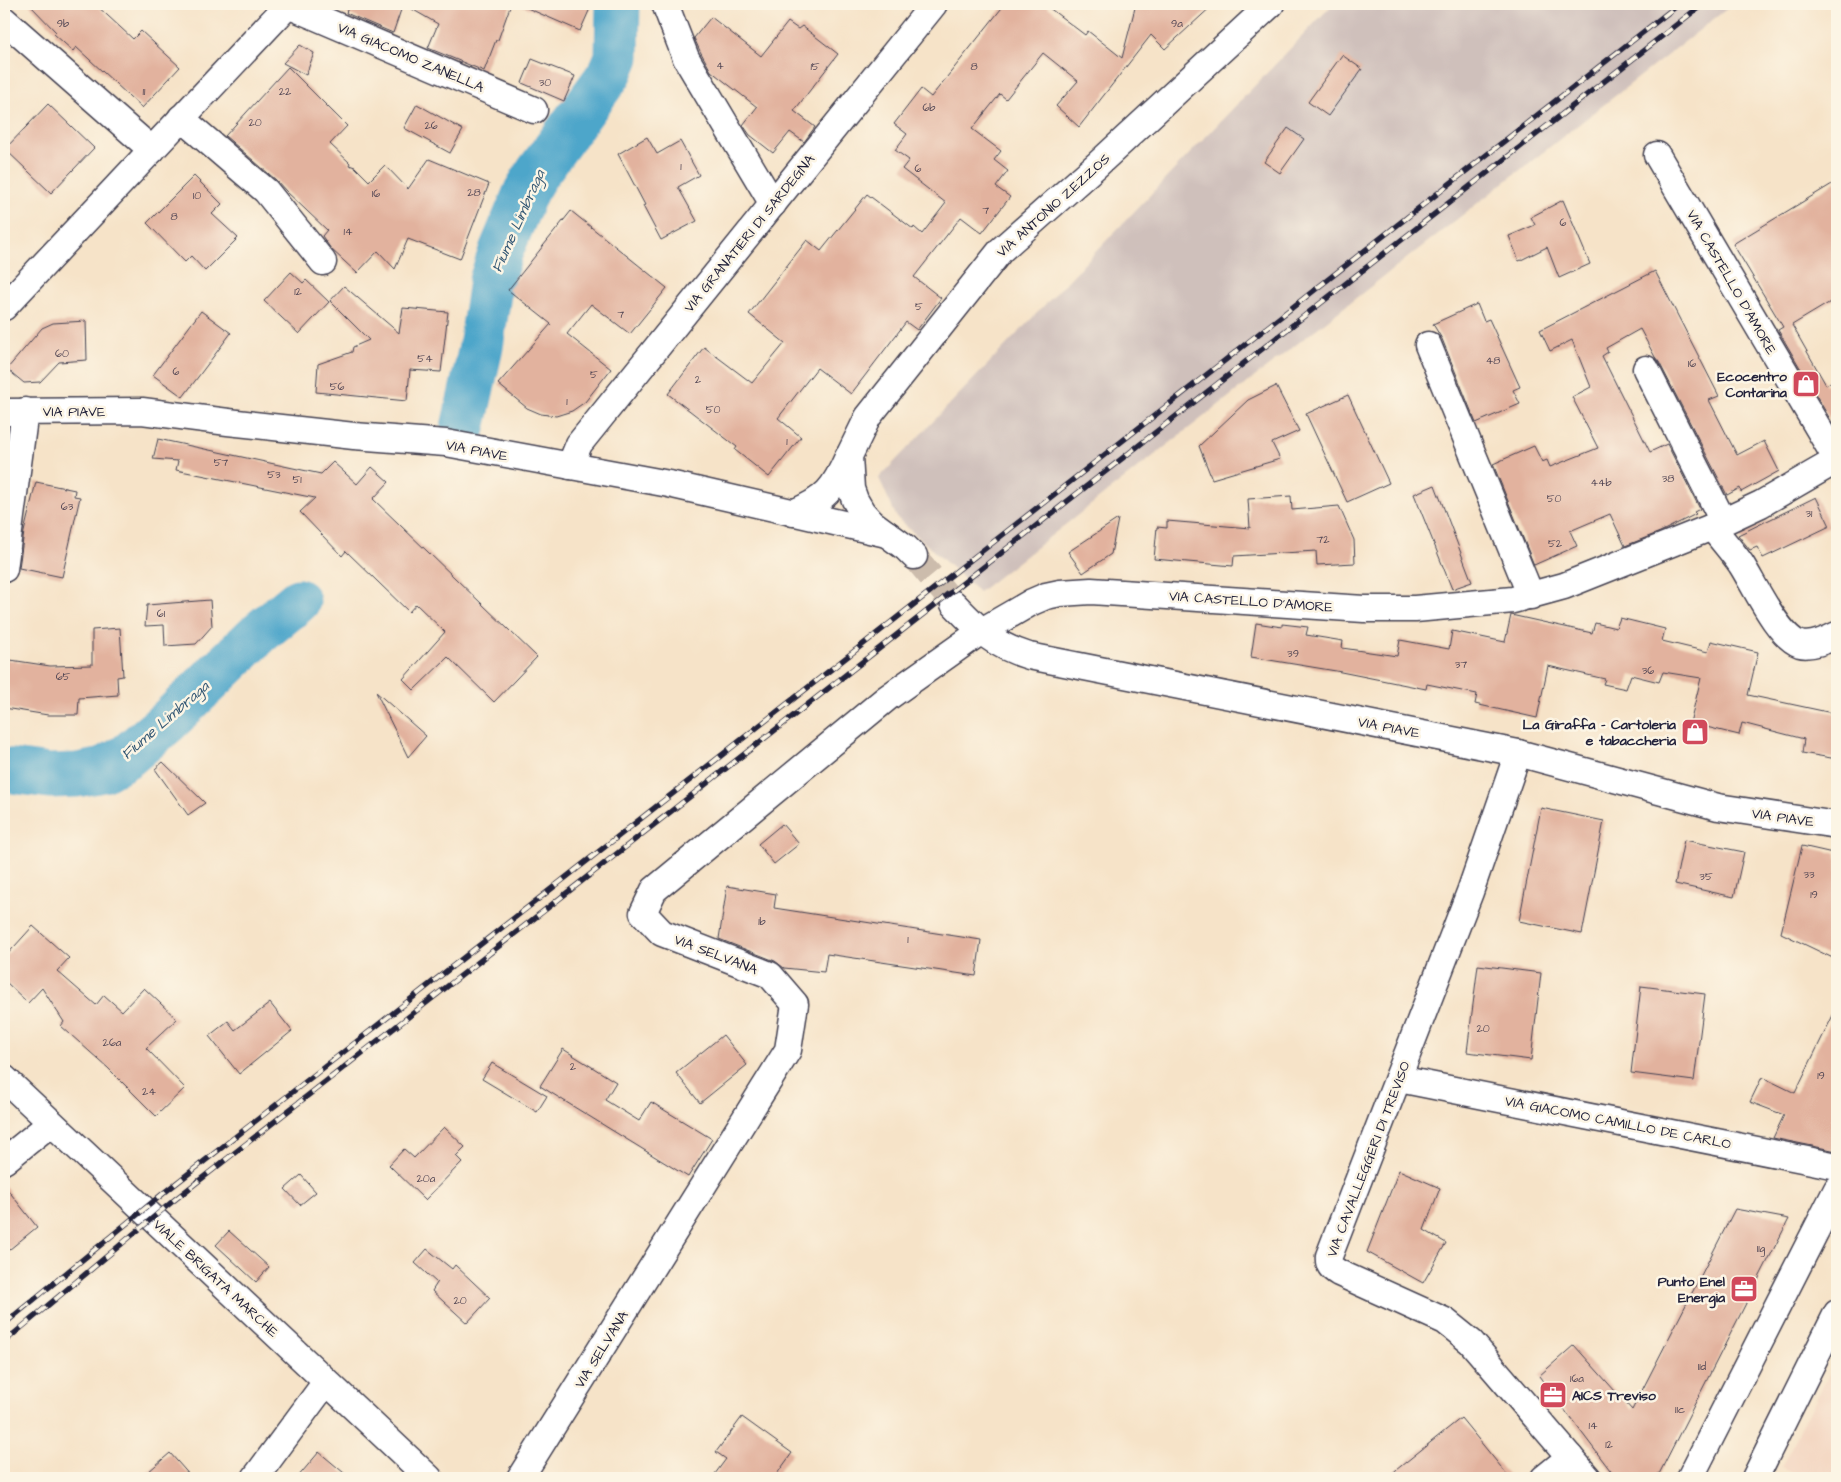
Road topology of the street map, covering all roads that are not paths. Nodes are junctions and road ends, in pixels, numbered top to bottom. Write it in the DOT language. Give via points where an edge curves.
graph roads {
  1 [pos="288,4"];
  2 [pos="665,4"];
  3 [pos="934,4"];
  4 [pos="1271,4"];
  5 [pos="4,20"];
  6 [pos="534,110"];
  7 [pos="181,118"];
  8 [pos="152,150"];
  9 [pos="1657,155"];
  10 [pos="773,204"];
  11 [pos="323,262"];
  12 [pos="4,307"];
  13 [pos="1428,345"];
  14 [pos="1646,369"];
  15 [pos="15,411"];
  16 [pos="849,456"];
  17 [pos="1837,460"];
  18 [pos="570,466"];
  19 [pos="793,513"];
  20 [pos="1718,524"];
  21 [pos="886,534"];
  22 [pos="914,556"];
  23 [pos="4,569"];
  24 [pos="1531,596"];
  25 [pos="954,604"];
  26 [pos="980,632"];
  27 [pos="1837,635"];
  28 [pos="1518,753"];
  29 [pos="1837,825"];
  30 [pos="4,1078"];
  31 [pos="1399,1079"];
  32 [pos="52,1123"];
  33 [pos="4,1161"];
  34 [pos="1837,1166"];
  35 [pos="1837,1189"];
  36 [pos="1837,1314"];
  37 [pos="326,1382"];
  38 [pos="1570,1457"];
  39 [pos="255,1478"];
  40 [pos="429,1478"];
  41 [pos="520,1478"];
  42 [pos="1544,1478"];
  43 [pos="1588,1478"];
  44 [pos="1690,1478"];
  45 [pos="1754,1478"];
  1 -- 6 [label="street, VIA GIACOMO ZANELLA"];
  1 -- 7 [label="street, VIA GIACOMO ZANELLA"];
  2 -- 10 [label="street" via="686,58"];
  3 -- 10 [label="street, VIA GRANATIERI DI SARDEGNA"];
  4 -- 16 [label="street, VIA ANTONIO ZEZZOS" via="1001,250 878,402"];
  5 -- 8 [label="street"];
  7 -- 8 [label="street, VIA GIACOMO ZANELLA"];
  7 -- 11 [label="street" via="266,191"];
  8 -- 12 [label="street, VIA GIACOMO ZANELLA"];
  9 -- 17 [label="street, VIA CASTELLO D'AMORE"];
  10 -- 18 [label="street, VIA GRANATIERI DI SARDEGNA" via="580,444"];
  13 -- 24 [label="street"];
  14 -- 20 [label="street"];
  15 -- 18 [label="street, VIA PIAVE" via="142,410 344,435 431,442"];
  15 -- 23 [label="street, VIA PIAVE"];
  16 -- 19 [label="street" via="832,488 810,506"];
  16 -- 21 [label="street, VIA ANTONIO ZEZZOS" via="849,475 855,500 872,523"];
  17 -- 20 [label="street, VIA CASTELLO D'AMORE" via="1761,504"];
  18 -- 19 [label="street, VIA PIAVE" via="669,484"];
  19 -- 21 [label="street, VIA PIAVE"];
  20 -- 24 [label="street, VIA CASTELLO D'AMORE" via="1564,586"];
  20 -- 27 [label="street" via="1778,626 1791,640 1802,645"];
  21 -- 22 [label="street, VIA PIAVE"];
  24 -- 26 [label="street, VIA CASTELLO D'AMORE" via="1415,609 1364,609 1084,591 1046,596"];
  25 -- 26 [label="street, VIA PIAVE"];
  26 -- 28 [label="street, VIA PIAVE" via="999,645 1029,656"];
  26 -- 41 [label="street, VIA SELVANA" via="886,698 654,890 643,913 662,933 770,975 795,1004 788,1050"];
  28 -- 29 [label="street, VIA PIAVE" via="1718,807"];
  28 -- 31 [label="street, VIA CAVALLEGGERI DI TREVISO" via="1470,892"];
  30 -- 32 [label="street, VIALE BRIGATA MARCHE"];
  31 -- 34 [label="street, VIA GIACOMO CAMILLO DE CARLO"];
  31 -- 38 [label="street, VIA CAVALLEGGERI DI TREVISO" via="1328,1263 1339,1274 1445,1321 1459,1331"];
  32 -- 33 [label="street"];
  32 -- 37 [label="street, VIALE BRIGATA MARCHE"];
  35 -- 44 [label="street"];
  36 -- 45 [label="street"];
  37 -- 39 [label="street"];
  37 -- 40 [label="street, VIALE BRIGATA MARCHE"];
  38 -- 42 [label="street"];
  38 -- 43 [label="street"];
}
